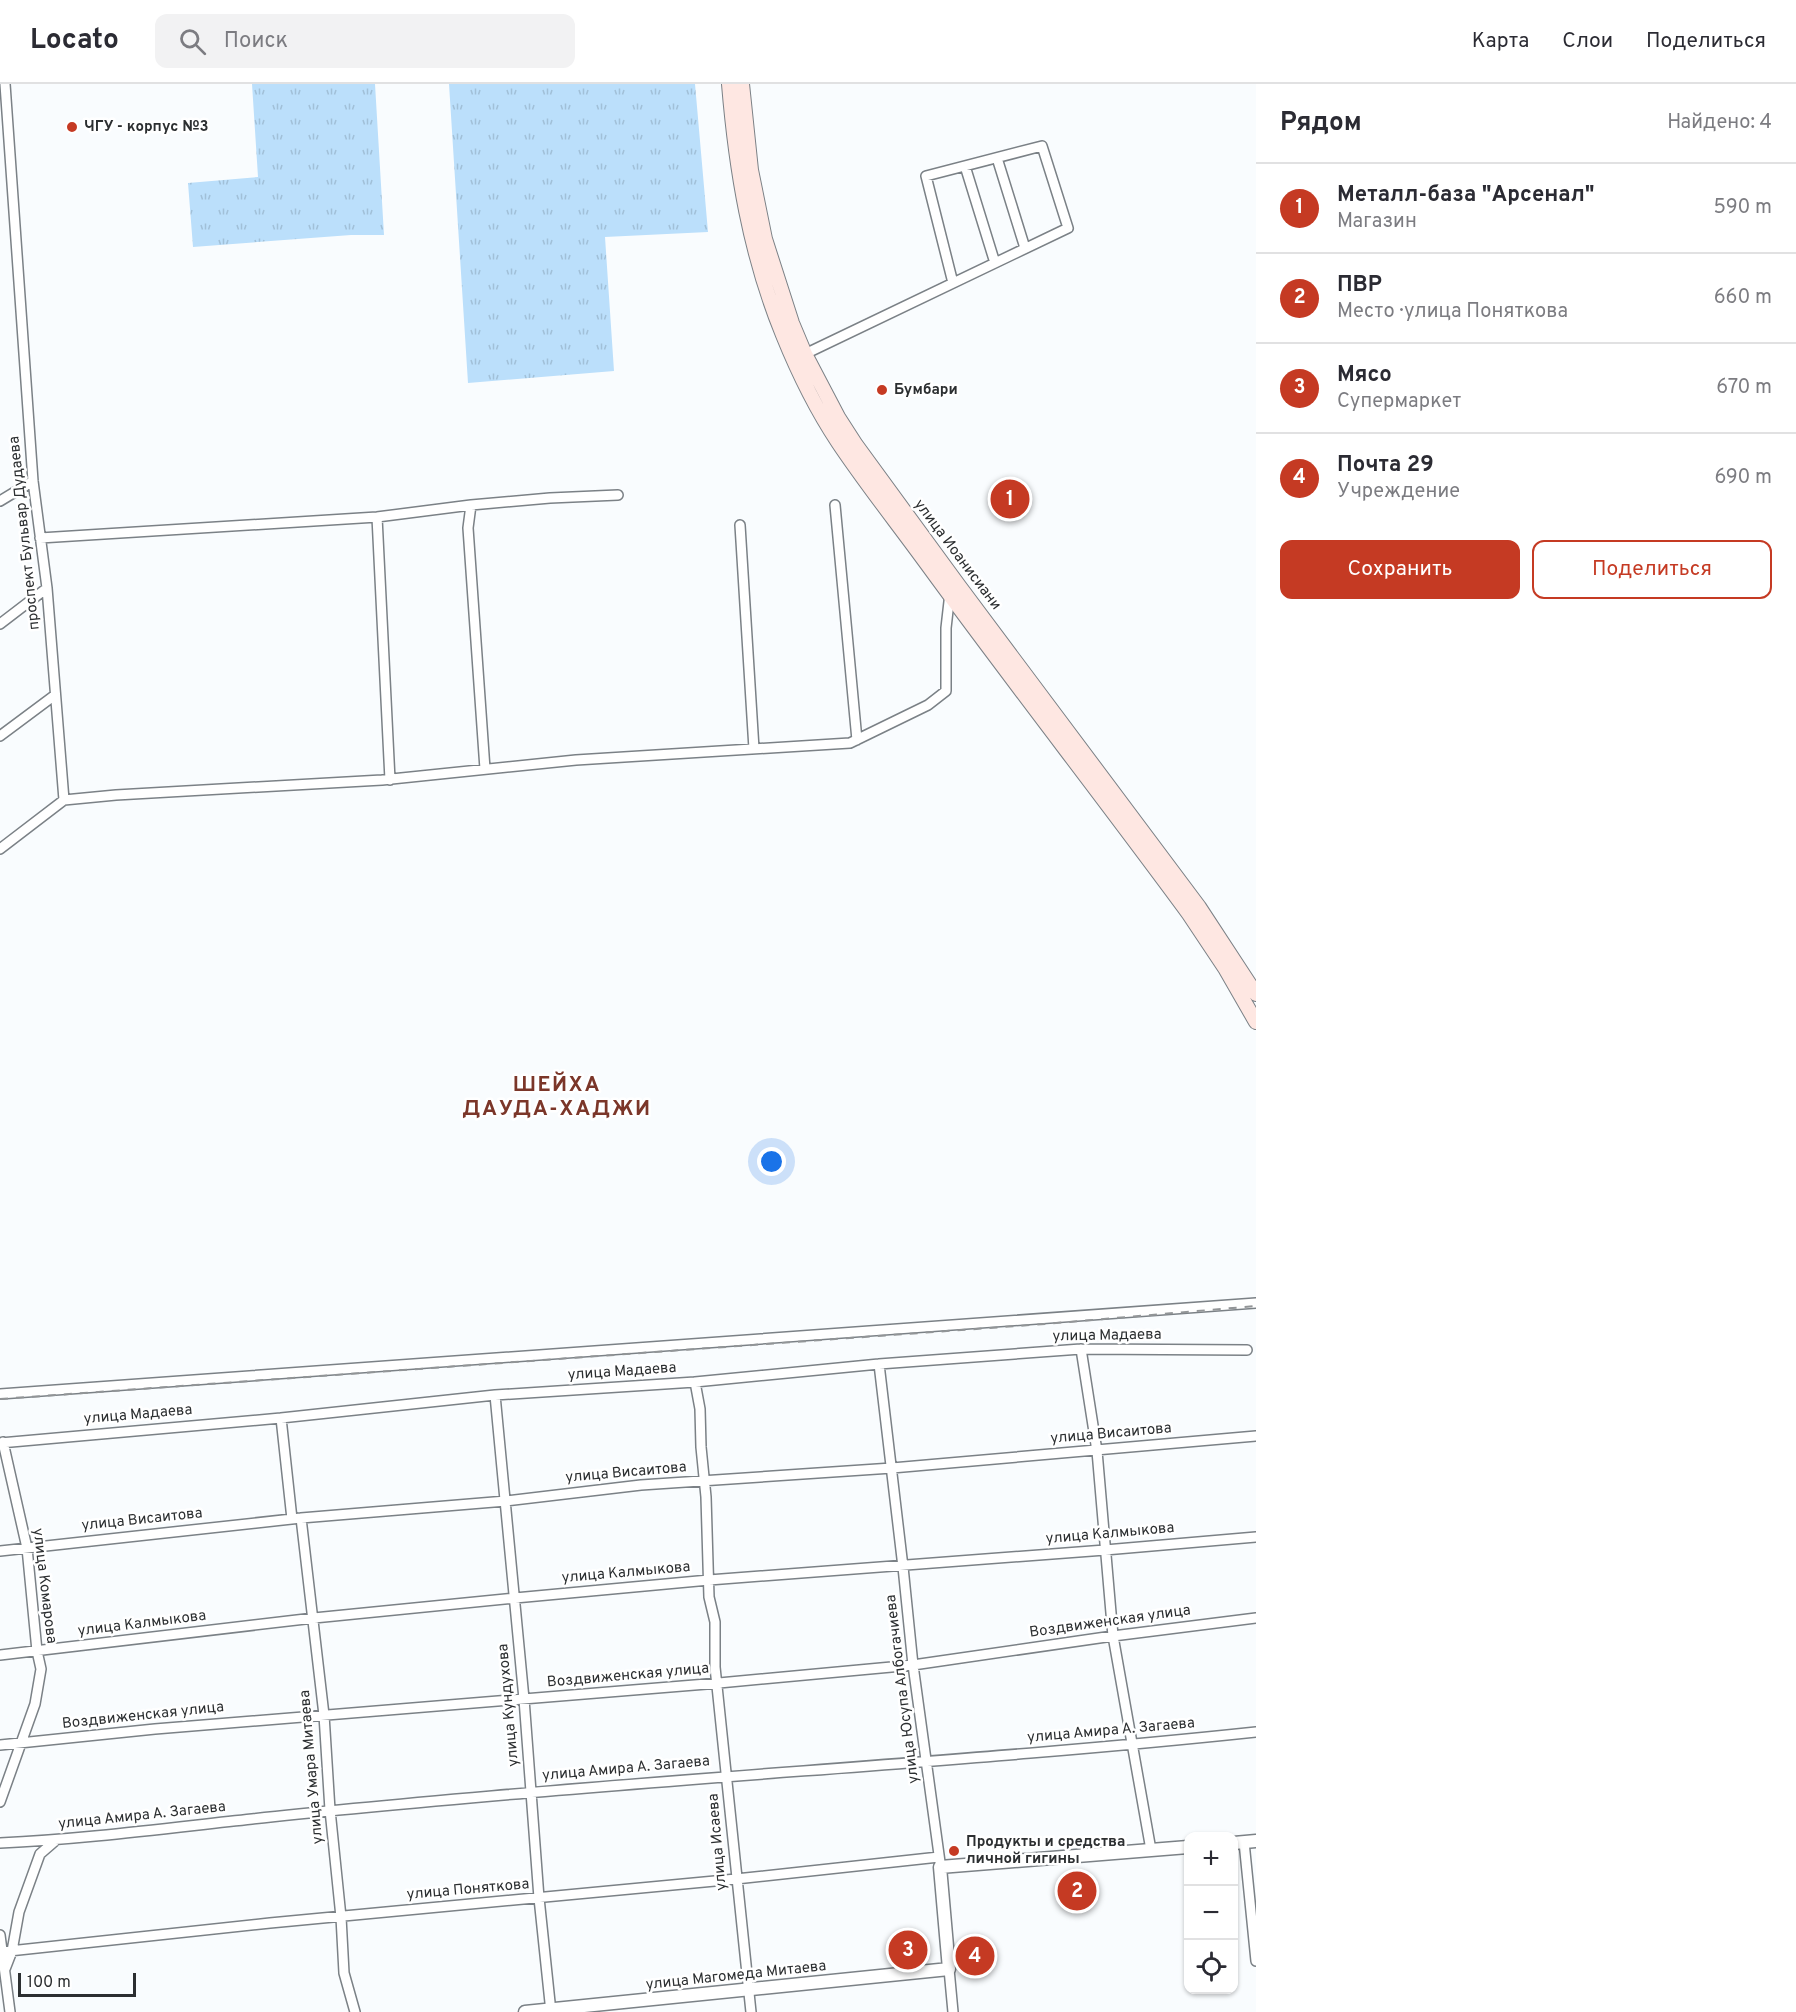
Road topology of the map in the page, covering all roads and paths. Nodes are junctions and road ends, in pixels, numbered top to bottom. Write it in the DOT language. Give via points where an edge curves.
graph roads {
  1 [pos="5,84"];
  2 [pos="729,84"];
  3 [pos="742,84"];
  4 [pos="997,158"];
  5 [pos="965,166"];
  6 [pos="1025,248"];
  7 [pos="995,263"];
  8 [pos="953,283"];
  9 [pos="806,354"];
  10 [pos="33,482"];
  11 [pos="618,495"];
  12 [pos="0,501"];
  13 [pos="471,505"];
  14 [pos="835,505"];
  15 [pos="377,517"];
  16 [pos="740,525"];
  17 [pos="40,538"];
  18 [pos="47,588"];
  19 [pos="954,590"];
  20 [pos="0,624"];
  21 [pos="55,695"];
  22 [pos="0,736"];
  23 [pos="857,740"];
  24 [pos="754,749"];
  25 [pos="485,769"];
  26 [pos="390,780"];
  27 [pos="64,800"];
  28 [pos="0,849"];
  29 [pos="1256,994"];
  30 [pos="1256,1022"];
  31 [pos="1256,1303"];
  32 [pos="1081,1349"];
  33 [pos="1247,1350"];
  34 [pos="879,1364"];
  35 [pos="694,1382"];
  36 [pos="0,1394"];
  37 [pos="495,1395"];
  38 [pos="281,1418"];
  39 [pos="1256,1436"];
  40 [pos="1,1442"];
  41 [pos="1097,1451"];
  42 [pos="892,1468"];
  43 [pos="704,1481"];
  44 [pos="506,1501"];
  45 [pos="296,1519"];
  46 [pos="1256,1536"];
  47 [pos="27,1548"];
  48 [pos="1105,1550"];
  49 [pos="0,1551"];
  50 [pos="903,1567"];
  51 [pos="709,1581"];
  52 [pos="515,1598"];
  53 [pos="314,1618"];
  54 [pos="1256,1618"];
  55 [pos="1113,1636"];
  56 [pos="37,1651"];
  57 [pos="0,1655"];
  58 [pos="913,1665"];
  59 [pos="718,1683"];
  60 [pos="524,1699"];
  61 [pos="324,1715"];
  62 [pos="1256,1732"];
  63 [pos="20,1744"];
  64 [pos="0,1745"];
  65 [pos="1132,1745"];
  66 [pos="927,1763"];
  67 [pos="728,1775"];
  68 [pos="530,1792"];
  69 [pos="0,1802"];
  70 [pos="330,1810"];
  71 [pos="55,1840"];
  72 [pos="1244,1842"];
  73 [pos="0,1843"];
  74 [pos="1184,1847"];
  75 [pos="1151,1850"];
  76 [pos="940,1862"];
  77 [pos="736,1879"];
  78 [pos="539,1898"];
  79 [pos="341,1917"];
  80 [pos="0,1935"];
  81 [pos="5,1952"];
  82 [pos="1256,1961"];
  83 [pos="949,1969"];
  84 [pos="749,1990"];
  85 [pos="551,2011"];
  86 [pos="10,2012"];
  87 [pos="355,2012"];
  88 [pos="525,2012"];
  89 [pos="751,2012"];
  90 [pos="953,2012"];
  1 -- 10 [label="street, проспект Бульвар Дудаева"];
  2 -- 19 [label="main road" via="745,205 765,286 782,334 838,442"];
  3 -- 9 [label="main road, улица Иоанисиани" via="751,170 765,239"];
  4 -- 5 [label="street"];
  4 -- 6 [label="street"];
  4 -- 6 [label="street" via="1042,146 1068,228"];
  5 -- 7 [label="street"];
  5 -- 8 [label="street" via="926,176"];
  6 -- 7 [label="street"];
  7 -- 8 [label="street"];
  8 -- 9 [label="street"];
  9 -- 19 [label="main road, улица Иоанисиани" via="838,417"];
  10 -- 12 [label="street"];
  10 -- 17 [label="street, проспект Бульвар Дудаева"];
  11 -- 13 [label="street"];
  13 -- 15 [label="street"];
  13 -- 25 [label="street" via="468,528"];
  14 -- 23 [label="street"];
  15 -- 17 [label="street"];
  15 -- 26 [label="street"];
  16 -- 24 [label="street"];
  17 -- 18 [label="street, проспект Бульвар Дудаева"];
  18 -- 20 [label="street"];
  18 -- 21 [label="street, проспект Бульвар Дудаева"];
  19 -- 23 [label="street" via="946,628 946,691 928,705"];
  19 -- 29 [label="main road, улица Иоанисиани" via="1199,907"];
  19 -- 30 [label="main road" via="1189,914"];
  21 -- 22 [label="street"];
  21 -- 27 [label="street, проспект Бульвар Дудаева"];
  23 -- 24 [label="street"];
  24 -- 25 [label="street"];
  25 -- 26 [label="street"];
  26 -- 27 [label="street"];
  27 -- 28 [label="street"];
  31 -- 36 [label="street"];
  32 -- 33 [label="street, улица Мадаева"];
  32 -- 34 [label="street, улица Мадаева"];
  32 -- 41 [label="street"];
  34 -- 35 [label="street, улица Мадаева"];
  34 -- 42 [label="street, улица Юсупа Албогачиева"];
  35 -- 37 [label="street, улица Мадаева"];
  35 -- 43 [label="street, улица Исаева" via="700,1409"];
  37 -- 38 [label="street, улица Мадаева"];
  37 -- 44 [label="street, улица Кундухова"];
  38 -- 40 [label="street, улица Мадаева"];
  38 -- 45 [label="street, улица Умара Митаева"];
  39 -- 41 [label="street, улица Висаитова"];
  40 -- 47 [label="street, улица Комарова"];
  41 -- 42 [label="street, улица Висаитова"];
  41 -- 48 [label="street"];
  42 -- 43 [label="street, улица Висаитова"];
  42 -- 50 [label="street, улица Юсупа Албогачиева"];
  43 -- 44 [label="street, улица Висаитова"];
  43 -- 51 [label="street, улица Исаева"];
  44 -- 45 [label="street, улица Висаитова"];
  44 -- 52 [label="street, улица Кундухова"];
  45 -- 47 [label="street, улица Висаитова"];
  45 -- 53 [label="street, улица Умара Митаева"];
  46 -- 48 [label="street, улица Калмыкова"];
  47 -- 49 [label="street, улица Висаитова"];
  47 -- 56 [label="street, улица Комарова"];
  48 -- 50 [label="street, улица Калмыкова"];
  48 -- 55 [label="street"];
  50 -- 51 [label="street, улица Калмыкова"];
  50 -- 58 [label="street, улица Юсупа Албогачиева"];
  51 -- 52 [label="street, улица Калмыкова"];
  51 -- 59 [label="street, улица Исаева"];
  52 -- 53 [label="street, улица Калмыкова"];
  52 -- 60 [label="street, улица Кундухова"];
  53 -- 56 [label="street, улица Калмыкова"];
  53 -- 61 [label="street, улица Умара Митаева"];
  54 -- 55 [label="street, Воздвиженская улица"];
  55 -- 58 [label="street, Воздвиженская улица"];
  55 -- 65 [label="street"];
  56 -- 57 [label="street, улица Калмыкова"];
  56 -- 63 [label="street, улица Комарова" via="41,1669 35,1704"];
  58 -- 59 [label="street, Воздвиженская улица"];
  58 -- 66 [label="street, улица Юсупа Албогачиева"];
  59 -- 60 [label="street, Воздвиженская улица"];
  59 -- 67 [label="street, улица Исаева"];
  60 -- 61 [label="street, Воздвиженская улица"];
  60 -- 68 [label="street, улица Кундухова"];
  61 -- 63 [label="street, Воздвиженская улица"];
  61 -- 70 [label="street, улица Умара Митаева"];
  62 -- 65 [label="street, улица Амира А. Загаева"];
  63 -- 64 [label="street, Воздвиженская улица"];
  63 -- 69 [label="street, улица Комарова"];
  65 -- 66 [label="street, улица Амира А. Загаева"];
  65 -- 75 [label="street"];
  66 -- 67 [label="street, улица Амира А. Загаева"];
  66 -- 76 [label="street, улица Юсупа Албогачиева"];
  67 -- 68 [label="street, улица Амира А. Загаева"];
  67 -- 77 [label="street, улица Исаева"];
  68 -- 70 [label="street, улица Амира А. Загаева"];
  68 -- 78 [label="street, улица Кундухова"];
  70 -- 71 [label="street, улица Амира А. Загаева"];
  70 -- 79 [label="street, улица Умара Митаева"];
  71 -- 73 [label="street, улица Амира А. Загаева"];
  71 -- 81 [label="street" via="40,1854"];
  72 -- 82 [label="street"];
  74 -- 75 [label="street, улица Поняткова"];
  75 -- 76 [label="street, улица Поняткова"];
  76 -- 77 [label="street, улица Поняткова"];
  76 -- 83 [label="street, улица Юсупа Албогачиева"];
  77 -- 78 [label="street, улица Поняткова"];
  77 -- 84 [label="street, улица Исаева"];
  78 -- 79 [label="street, улица Поняткова"];
  78 -- 85 [label="street, улица Кундухова"];
  79 -- 81 [label="street, улица Поняткова"];
  79 -- 87 [label="street, улица Умара Митаева" via="344,1974"];
  80 -- 81 [label="street"];
  81 -- 86 [label="street"];
  83 -- 84 [label="street, улица Магомеда Митаева"];
  83 -- 90 [label="street, улица Юсупа Албогачиева"];
  84 -- 85 [label="street, улица Магомеда Митаева"];
  84 -- 89 [label="street, улица Исаева"];
  85 -- 88 [label="street, улица Магомеда Митаева"];
}
